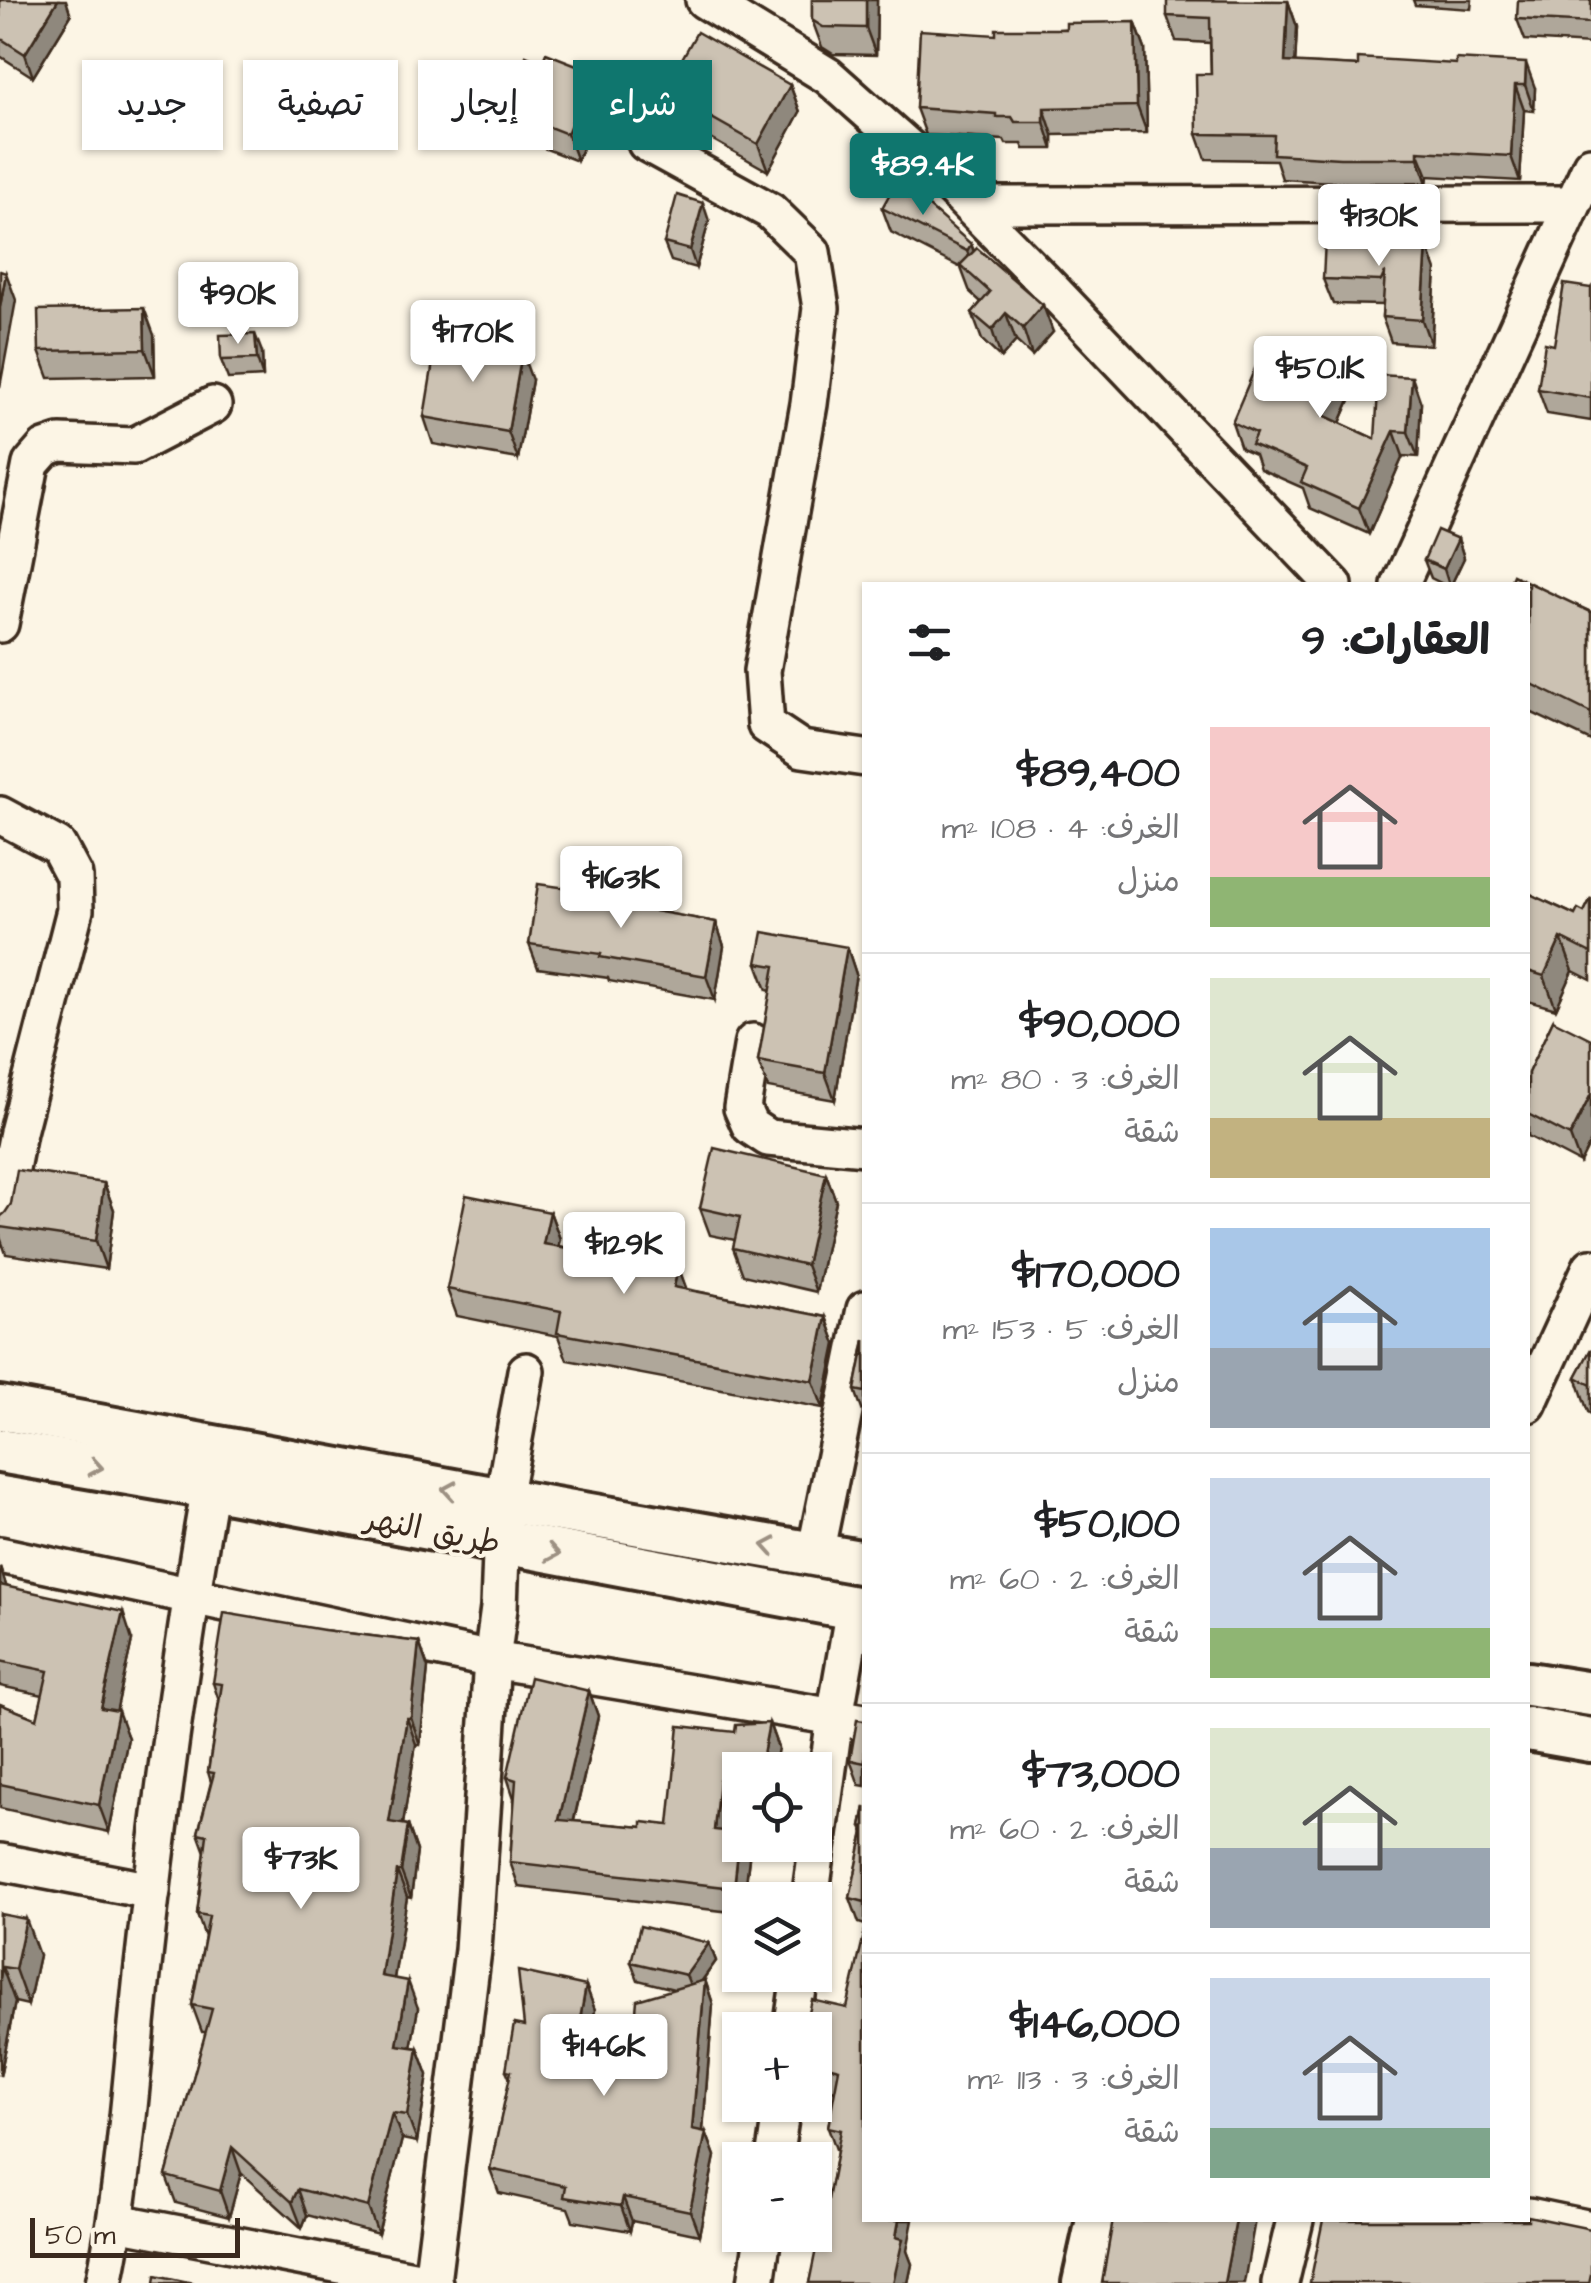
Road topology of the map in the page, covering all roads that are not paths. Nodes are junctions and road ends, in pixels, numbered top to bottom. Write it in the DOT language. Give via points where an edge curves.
graph roads {
  1 [pos="704,0"];
  2 [pos="659,150"];
  3 [pos="1591,164"];
  4 [pos="968,205"];
  5 [pos="1575,221"];
  6 [pos="214,404"];
  7 [pos="1331,582"];
  8 [pos="1401,582"];
  9 [pos="0,624"];
  10 [pos="862,758"];
  11 [pos="0,815"];
  12 [pos="753,1042"];
  13 [pos="862,1148"];
  14 [pos="0,1226"];
  15 [pos="1591,1267"];
  16 [pos="862,1324"];
  17 [pos="526,1371"];
  18 [pos="1530,1400"];
  19 [pos="0,1408"];
  20 [pos="0,1451"];
  21 [pos="210,1488"];
  22 [pos="503,1500"];
  23 [pos="503,1543"];
  24 [pos="815,1554"];
  25 [pos="0,1555"];
  26 [pos="862,1562"];
  27 [pos="190,1597"];
  28 [pos="860,1609"];
  29 [pos="492,1660"];
  30 [pos="1530,1684"];
  31 [pos="1591,1694"];
  32 [pos="850,1719"];
  33 [pos="1530,1729"];
  34 [pos="1591,1740"];
  35 [pos="0,1862"];
  36 [pos="814,1882"];
  37 [pos="152,1891"];
  38 [pos="1530,2216"];
  39 [pos="117,2222"];
  40 [pos="1098,2222"];
  41 [pos="1295,2222"];
  42 [pos="1591,2229"];
  43 [pos="761,2252"];
  44 [pos="104,2283"];
  45 [pos="433,2283"];
  46 [pos="756,2283"];
  47 [pos="1084,2283"];
  48 [pos="1280,2283"];
  1 -- 4 [label="street" via="828,76"];
  2 -- 10 [label="street" via="770,211 812,252 822,308 762,671 766,725 802,749"];
  3 -- 5 [label="street"];
  4 -- 5 [label="street"];
  4 -- 7 [label="street"];
  5 -- 8 [label="street"];
  6 -- 9 [label="street" via="134,446 45,448 31,464"];
  11 -- 14 [label="street" via="58,846 74,876 74,910"];
  12 -- 13 [label="street" via="742,1108 750,1126 768,1138"];
  15 -- 18 [label="street"];
  16 -- 24 [label="street"];
  17 -- 22 [label="street"];
  22 -- 19 [label="main road, طريق النهر, one-way"];
  20 -- 21 [label="main road, طريق النهر, one-way"];
  21 -- 23 [label="main road, طريق النهر"];
  21 -- 27 [label="street"];
  22 -- 23 [label="street"];
  24 -- 22 [label="main road, طريق النهر, one-way"];
  23 -- 28 [label="main road, طريق النهر, one-way"];
  23 -- 29 [label="street"];
  24 -- 26 [label="main road, طريق النهر"];
  25 -- 27 [label="street"];
  27 -- 29 [label="street"];
  27 -- 37 [label="street"];
  28 -- 32 [label="street"];
  29 -- 32 [label="street"];
  29 -- 45 [label="street" via="473,1950"];
  30 -- 31 [label="main road"];
  32 -- 36 [label="street"];
  33 -- 34 [label="main road"];
  35 -- 37 [label="street"];
  37 -- 39 [label="street"];
  38 -- 42 [label="street"];
  39 -- 44 [label="street"];
  39 -- 45 [label="street"];
  40 -- 47 [label="main road"];
  41 -- 48 [label="street"];
  43 -- 46 [label="street"];
}
